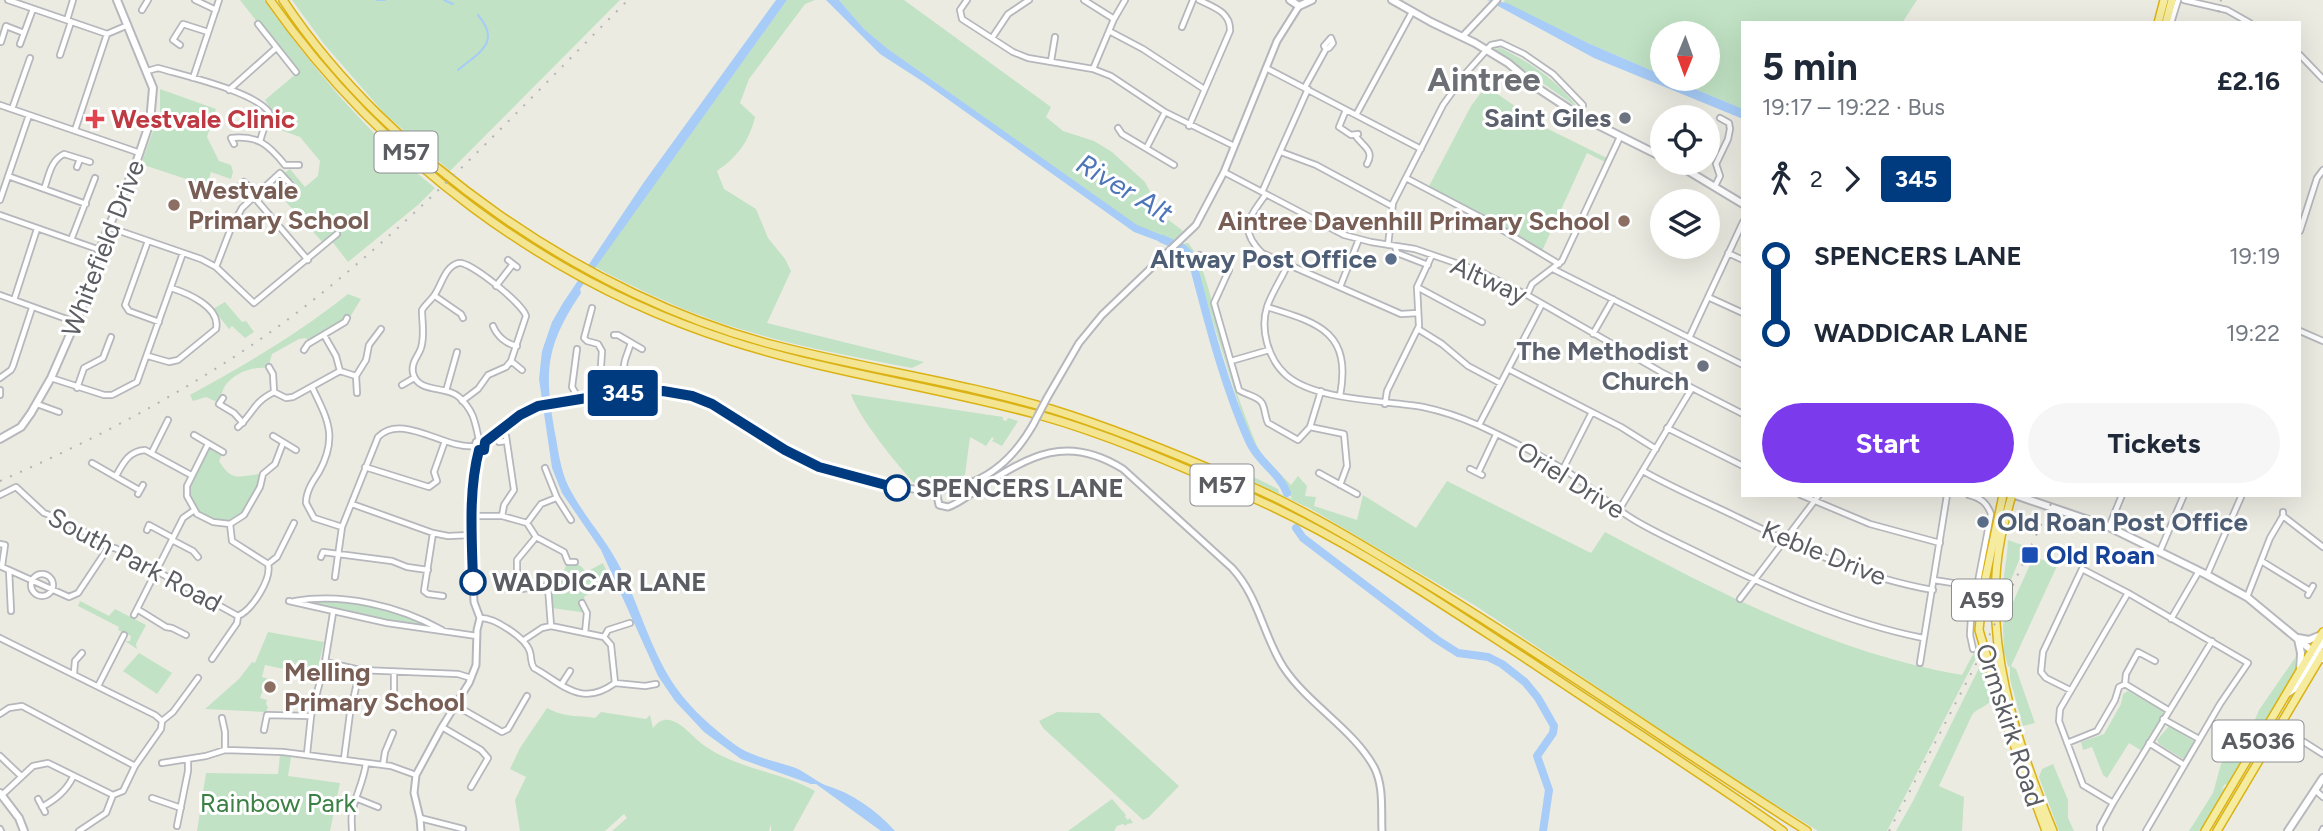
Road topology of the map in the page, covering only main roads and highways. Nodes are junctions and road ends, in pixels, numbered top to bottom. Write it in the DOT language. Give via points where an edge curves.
graph roads {
  1 [pos="117,0"];
  2 [pos="270,0"];
  3 [pos="283,0"];
  4 [pos="1290,0"];
  5 [pos="1312,0"];
  6 [pos="1392,0"];
  7 [pos="2164,0"];
  8 [pos="2172,0"];
  9 [pos="2159,21"];
  10 [pos="2169,21"];
  11 [pos="1650,151"];
  12 [pos="1696,175"];
  13 [pos="1741,203"];
  14 [pos="0,439"];
  15 [pos="2003,497"];
  16 [pos="2012,497"];
  17 [pos="2028,497"];
  18 [pos="2323,636"];
  19 [pos="2297,638"];
  20 [pos="2312,651"];
  21 [pos="2322,657"];
  22 [pos="2323,669"];
  23 [pos="2299,671"];
  24 [pos="2311,673"];
  25 [pos="2284,696"];
  26 [pos="2323,778"];
  27 [pos="1,794"];
  28 [pos="24,831"];
  29 [pos="1783,831"];
  30 [pos="1807,831"];
  31 [pos="2046,831"];
  32 [pos="2053,831"];
  33 [pos="2204,831"];
  34 [pos="2217,831"];
  35 [pos="2288,831"];
  1 -- 14 [label="main road, Whitefield Drive" via="147,71 153,100 150,122 51,378 21,427"];
  2 -- 29 [label="highway, M57" via="331,77 411,156 449,190 572,272 633,303 726,339 1042,416 1243,493 1327,535 1479,628"];
  3 -- 30 [label="highway, M57" via="344,77 417,150 513,225 577,264 683,313 772,345 1049,408 1245,483 1330,526 1478,615"];
  4 -- 5 [label="main road" via="1299,6"];
  6 -- 11 [label="main road" via="1508,63 1580,116"];
  7 -- 9 [label="highway"];
  8 -- 10 [label="highway"];
  12 -- 13 [label="main road"];
  15 -- 31 [label="highway, Ormskirk Road / A59" via="1979,630 2006,723"];
  16 -- 32 [label="highway, Ormskirk Road / A59" via="1997,573 1999,656 2020,743"];
  17 -- 19 [label="main road" via="2109,527 2199,570 2247,597"];
  18 -- 19 [label="main road"];
  18 -- 20 [label="highway, A5036"];
  19 -- 20 [label="main road"];
  19 -- 23 [label="main road"];
  20 -- 21 [label="main road"];
  20 -- 23 [label="highway, A5036"];
  21 -- 24 [label="highway, A5036"];
  21 -- 25 [label="main road" via="2313,659 2294,689"];
  22 -- 24 [label="main road"];
  23 -- 25 [label="highway, A5036"];
  24 -- 34 [label="highway, A5036"];
  25 -- 33 [label="highway, A5036"];
  26 -- 35 [label="main road"];
  27 -- 28 [label="main road"];
}
